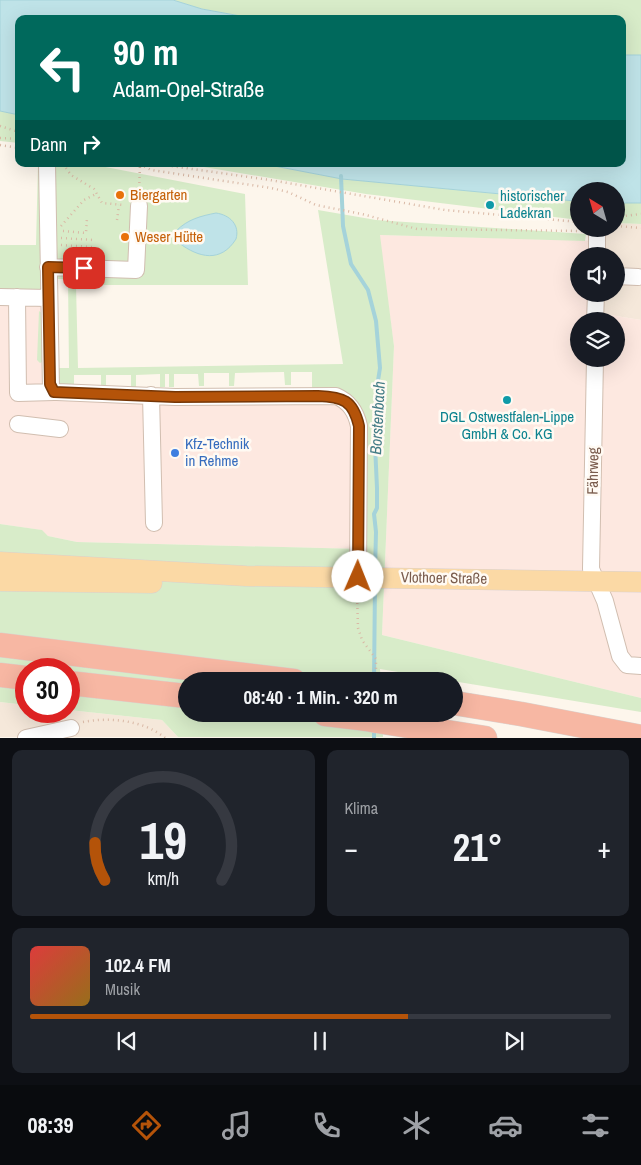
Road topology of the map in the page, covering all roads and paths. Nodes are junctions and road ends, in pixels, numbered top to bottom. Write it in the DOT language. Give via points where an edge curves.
graph roads {
  1 [pos="0,126"];
  2 [pos="15,131"];
  3 [pos="0,138"];
  4 [pos="15,139"];
  5 [pos="0,145"];
  6 [pos="15,147"];
  7 [pos="47,167"];
  8 [pos="65,167"];
  9 [pos="139,167"];
  10 [pos="145,167"];
  11 [pos="178,167"];
  12 [pos="96,194"];
  13 [pos="119,205"];
  14 [pos="138,206"];
  15 [pos="641,214"];
  16 [pos="625,216"];
  17 [pos="87,218"];
  18 [pos="118,220"];
  19 [pos="570,221"];
  20 [pos="625,227"];
  21 [pos="641,228"];
  22 [pos="570,231"];
  23 [pos="44,234"];
  24 [pos="66,239"];
  25 [pos="93,240"];
  26 [pos="92,247"];
  27 [pos="48,267"];
  28 [pos="625,276"];
  29 [pos="638,277"];
  30 [pos="0,297"];
  31 [pos="17,297"];
  32 [pos="48,298"];
  33 [pos="595,367"];
  34 [pos="54,392"];
  35 [pos="151,395"];
  36 [pos="18,424"];
  37 [pos="60,429"];
  38 [pos="154,523"];
  39 [pos="0,562"];
  40 [pos="246,576"];
  41 [pos="358,577"];
  42 [pos="0,581"];
  43 [pos="597,581"];
  44 [pos="641,582"];
  45 [pos="0,645"];
  46 [pos="641,666"];
  47 [pos="220,672"];
  48 [pos="376,672"];
  49 [pos="0,675"];
  50 [pos="15,677"];
  51 [pos="15,679"];
  52 [pos="0,680"];
  53 [pos="80,684"];
  54 [pos="178,695"];
  55 [pos="463,704"];
  56 [pos="385,722"];
  57 [pos="72,728"];
  58 [pos="641,737"];
  59 [pos="26,738"];
  60 [pos="165,738"];
  61 [pos="485,738"];
  1 -- 2 [label="path"];
  3 -- 4 [label="path"];
  5 -- 6 [label="path"];
  7 -- 23 [label="street"];
  8 -- 12 [label="path"];
  9 -- 14 [label="path"];
  10 -- 22 [label="path" via="288,192 316,205 417,229"];
  11 -- 19 [label="path" via="445,210"];
  12 -- 13 [label="path" via="102,203"];
  12 -- 17 [label="path" via="84,200 66,223 56,230 86,233"];
  13 -- 14 [label="path"];
  13 -- 18 [label="path"];
  14 -- 27 [label="street" via="136,270"];
  15 -- 16 [label="path"];
  20 -- 21 [label="path"];
  23 -- 26 [label="path"];
  23 -- 27 [label="street"];
  24 -- 25 [label="path"];
  27 -- 32 [label="street"];
  28 -- 29 [label="street"];
  30 -- 31 [label="street"];
  31 -- 32 [label="street"];
  31 -- 34 [label="street" via="18,393"];
  32 -- 34 [label="street" via="50,384"];
  33 -- 43 [label="street, Fährweg" via="591,569"];
  34 -- 35 [label="street"];
  35 -- 38 [label="street"];
  35 -- 41 [label="street" via="196,401 336,396 346,401 353,409 359,426"];
  36 -- 37 [label="street"];
  39 -- 40 [label="main road, Vlothoer Straße"];
  40 -- 41 [label="main road, Vlothoer Straße"];
  40 -- 42 [label="main road, Vlothoer Straße" via="178,584"];
  41 -- 43 [label="main road, Vlothoer Straße"];
  41 -- 48 [label="path" via="358,628 376,660"];
  43 -- 44 [label="main road, Vlothoer Straße"];
  43 -- 46 [label="street, Fährweg" via="620,656 627,665"];
  45 -- 47 [label="highway"];
  49 -- 50 [label="highway"];
  51 -- 52 [label="highway"];
  53 -- 54 [label="highway"];
  55 -- 58 [label="highway"];
  56 -- 61 [label="highway"];
  57 -- 59 [label="street"];
  57 -- 60 [label="path" via="77,723 100,718 149,728"];
}
